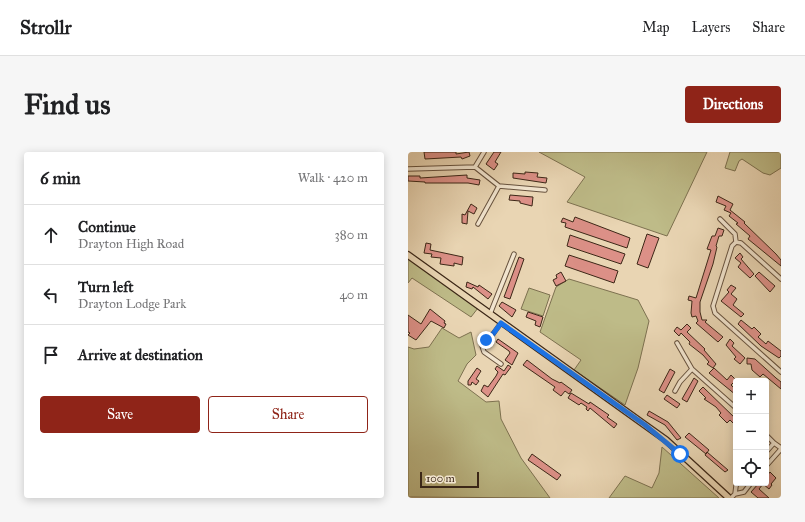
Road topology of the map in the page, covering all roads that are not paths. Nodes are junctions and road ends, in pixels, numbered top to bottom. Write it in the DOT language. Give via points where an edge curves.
graph roads {
  1 [pos="484,152"];
  2 [pos="475,167"];
  3 [pos="408,169"];
  4 [pos="499,186"];
  5 [pos="545,190"];
  6 [pos="720,218"];
  7 [pos="478,224"];
  8 [pos="736,242"];
  9 [pos="514,254"];
  10 [pos="408,255"];
  11 [pos="781,279"];
  12 [pos="490,315"];
  13 [pos="501,323"];
  14 [pos="683,344"];
  15 [pos="498,364"];
  16 [pos="692,369"];
  17 [pos="781,372"];
  18 [pos="672,386"];
  19 [pos="733,405"];
  20 [pos="769,438"];
  21 [pos="781,442"];
  22 [pos="779,446"];
  23 [pos="769,451"];
  24 [pos="769,461"];
  25 [pos="736,486"];
  26 [pos="749,486"];
  27 [pos="732,497"];
  1 -- 2 [label="street"];
  2 -- 3 [label="street"];
  2 -- 4 [label="street"];
  4 -- 5 [label="street"];
  4 -- 7 [label="street"];
  6 -- 8 [label="street" via="735,234"];
  8 -- 11 [label="street" via="741,243"];
  8 -- 17 [label="street" via="732,246 713,306 715,313"];
  9 -- 12 [label="street"];
  10 -- 12 [label="main road"];
  12 -- 13 [label="main road"];
  13 -- 15 [label="street" via="482,346 484,352"];
  13 -- 27 [label="main road" via="650,429"];
  14 -- 16 [label="street" via="678,345"];
  16 -- 18 [label="street" via="676,389"];
  16 -- 19 [label="street"];
  20 -- 22 [label="street"];
  21 -- 22 [label="street"];
  22 -- 23 [label="street"];
  22 -- 24 [label="street"];
  25 -- 27 [label="street"];
  26 -- 27 [label="street" via="744,492"];
}
